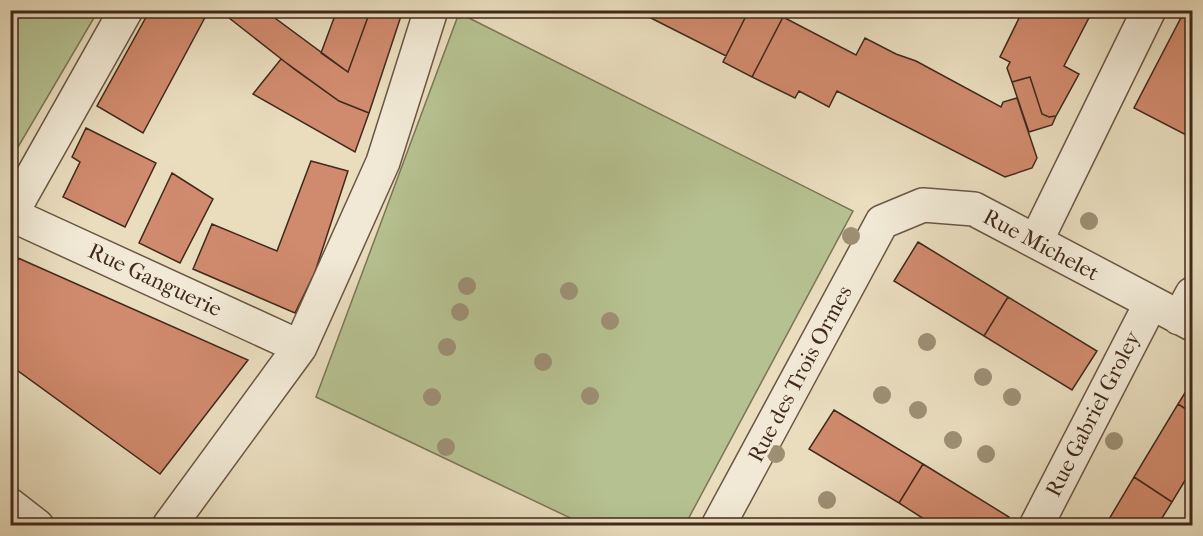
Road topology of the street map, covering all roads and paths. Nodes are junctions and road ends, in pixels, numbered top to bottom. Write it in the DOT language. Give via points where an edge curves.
graph roads {
  1 [pos="126,10"];
  2 [pos="431,10"];
  3 [pos="1149,10"];
  4 [pos="11,215"];
  5 [pos="882,222"];
  6 [pos="1036,241"];
  7 [pos="1151,303"];
  8 [pos="1188,312"];
  9 [pos="300,347"];
  10 [pos="10,505"];
  11 [pos="38,525"];
  12 [pos="169,525"];
  13 [pos="718,525"];
  14 [pos="1036,525"];
  1 -- 4 [label="street"];
  2 -- 9 [label="street" via="384,162"];
  3 -- 6 [label="street"];
  4 -- 9 [label="street, Rue Ganguerie"];
  5 -- 6 [label="street, Rue Michelet" via="923,205 974,210"];
  5 -- 13 [label="street, Rue des Trois Ormes"];
  6 -- 7 [label="street, Rue Michelet"];
  7 -- 8 [label="street, Rue Michelet"];
  7 -- 14 [label="street, Rue Gabriel Groley"];
  9 -- 12 [label="street"];
  10 -- 11 [label="street"];
}
